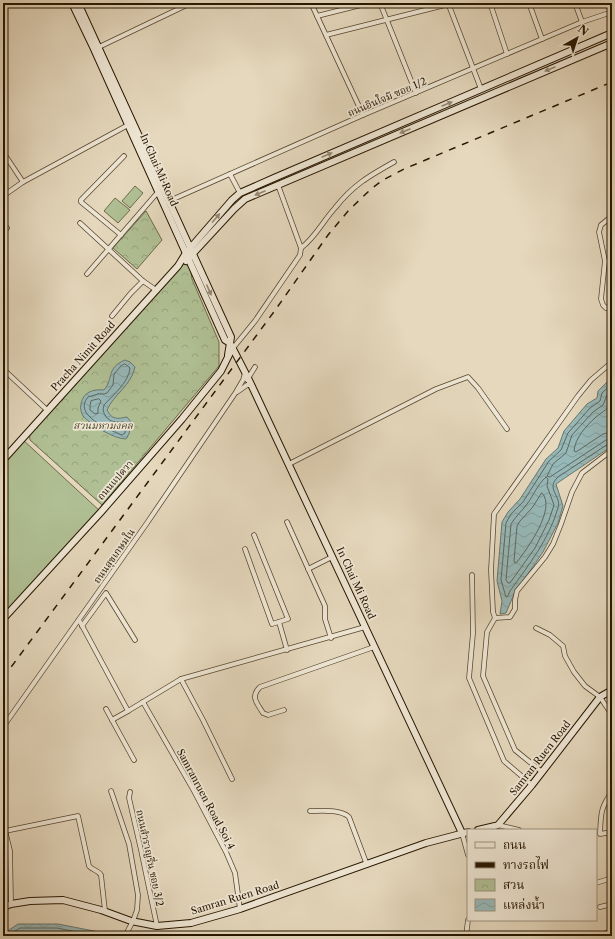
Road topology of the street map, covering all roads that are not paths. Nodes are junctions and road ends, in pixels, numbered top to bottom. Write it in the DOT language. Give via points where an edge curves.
graph roads {
  1 [pos="72,3"];
  2 [pos="78,3"];
  3 [pos="191,3"];
  4 [pos="311,3"];
  5 [pos="369,3"];
  6 [pos="380,3"];
  7 [pos="490,3"];
  8 [pos="529,3"];
  9 [pos="575,3"];
  10 [pos="448,4"];
  11 [pos="184,5"];
  12 [pos="612,13"];
  13 [pos="317,16"];
  14 [pos="386,20"];
  15 [pos="582,22"];
  16 [pos="612,33"];
  17 [pos="326,35"];
  18 [pos="542,39"];
  19 [pos="592,42"];
  20 [pos="612,43"];
  21 [pos="97,48"];
  22 [pos="596,50"];
  23 [pos="507,54"];
  24 [pos="474,69"];
  25 [pos="481,89"];
  26 [pos="416,93"];
  27 [pos="363,116"];
  28 [pos="131,124"];
  29 [pos="3,152"];
  30 [pos="124,156"];
  31 [pos="394,162"];
  32 [pos="230,174"];
  33 [pos="22,182"];
  34 [pos="278,185"];
  35 [pos="161,190"];
  36 [pos="240,193"];
  37 [pos="3,196"];
  38 [pos="169,201"];
  39 [pos="612,216"];
  40 [pos="80,223"];
  41 [pos="3,224"];
  42 [pos="7,228"];
  43 [pos="121,235"];
  44 [pos="300,248"];
  45 [pos="109,249"];
  46 [pos="188,250"];
  47 [pos="191,257"];
  48 [pos="178,266"];
  49 [pos="87,274"];
  50 [pos="143,281"];
  51 [pos="156,290"];
  52 [pos="612,307"];
  53 [pos="112,316"];
  54 [pos="232,346"];
  55 [pos="238,356"];
  56 [pos="227,357"];
  57 [pos="612,362"];
  58 [pos="255,367"];
  59 [pos="3,369"];
  60 [pos="247,375"];
  61 [pos="252,385"];
  62 [pos="236,392"];
  63 [pos="48,411"];
  64 [pos="507,429"];
  65 [pos="612,450"];
  66 [pos="3,460"];
  67 [pos="289,464"];
  68 [pos="287,522"];
  69 [pos="254,535"];
  70 [pos="245,549"];
  71 [pos="332,557"];
  72 [pos="308,569"];
  73 [pos="472,575"];
  74 [pos="495,618"];
  75 [pos="3,619"];
  76 [pos="79,620"];
  77 [pos="279,622"];
  78 [pos="82,626"];
  79 [pos="365,627"];
  80 [pos="536,628"];
  81 [pos="330,638"];
  82 [pos="135,640"];
  83 [pos="374,647"];
  84 [pos="287,650"];
  85 [pos="181,679"];
  86 [pos="612,690"];
  87 [pos="600,697"];
  88 [pos="144,702"];
  89 [pos="106,709"];
  90 [pos="284,710"];
  91 [pos="128,711"];
  92 [pos="612,715"];
  93 [pos="112,720"];
  94 [pos="3,727"];
  95 [pos="134,760"];
  96 [pos="542,772"];
  97 [pos="232,779"];
  98 [pos="532,785"];
  99 [pos="110,792"];
  100 [pos="130,792"];
  101 [pos="612,792"];
  102 [pos="310,810"];
  103 [pos="3,822"];
  104 [pos="496,827"];
  105 [pos="484,829"];
  106 [pos="511,829"];
  107 [pos="5,830"];
  108 [pos="465,832"];
  109 [pos="612,832"];
  110 [pos="467,847"];
  111 [pos="367,865"];
  112 [pos="612,878"];
  113 [pos="597,883"];
  114 [pos="12,904"];
  115 [pos="612,904"];
  116 [pos="3,907"];
  117 [pos="600,907"];
  118 [pos="240,909"];
  119 [pos="105,911"];
  120 [pos="133,921"];
  121 [pos="468,921"];
  122 [pos="157,926"];
  123 [pos="612,931"];
  124 [pos="603,934"];
  125 [pos="125,936"];
  126 [pos="466,936"];
  1 -- 21 [label="street, In Chai Mi Road"];
  2 -- 21 [label="street, In Chai Mi Road"];
  3 -- 11 [label="street"];
  4 -- 13 [label="street"];
  5 -- 13 [label="street"];
  6 -- 14 [label="street"];
  7 -- 23 [label="street"];
  8 -- 18 [label="street"];
  9 -- 15 [label="street"];
  10 -- 14 [label="street"];
  10 -- 24 [label="street"];
  11 -- 21 [label="street"];
  12 -- 15 [label="street, ถนนอินใจมี ซอย 1/2"];
  13 -- 17 [label="street"];
  14 -- 17 [label="street"];
  14 -- 26 [label="street"];
  15 -- 18 [label="street, ถนนอินใจมี ซอย 1/2"];
  16 -- 19 [label="street"];
  17 -- 27 [label="street"];
  18 -- 23 [label="street, ถนนอินใจมี ซอย 1/2"];
  19 -- 22 [label="street"];
  19 -- 25 [label="street"];
  20 -- 22 [label="street, Pracha Nimit Road"];
  21 -- 28 [label="street, In Chai Mi Road"];
  22 -- 34 [label="street, Pracha Nimit Road, one-way"];
  23 -- 24 [label="street, ถนนอินใจมี ซอย 1/2"];
  24 -- 25 [label="street"];
  24 -- 26 [label="street, ถนนอินใจมี ซอย 1/2"];
  36 -- 25 [label="street, one-way"];
  26 -- 27 [label="street, ถนนอินใจมี ซอย 1/2"];
  27 -- 32 [label="street, ถนนอินใจมี ซอย 1/2"];
  28 -- 33 [label="street"];
  28 -- 35 [label="street, In Chai Mi Road"];
  29 -- 33 [label="street"];
  30 -- 43 [label="street" via="81,200 89,210"];
  31 -- 44 [label="street" via="354,187 334,208 308,243"];
  32 -- 36 [label="street"];
  32 -- 38 [label="street, ถนนอินใจมี ซอย 1/2"];
  33 -- 37 [label="street"];
  34 -- 44 [label="street"];
  34 -- 47 [label="street, Pracha Nimit Road, one-way" via="241,202"];
  35 -- 38 [label="street, In Chai Mi Road"];
  35 -- 43 [label="street"];
  35 -- 46 [label="street, In Chai Mi Road"];
  46 -- 36 [label="street, Pracha Nimit Road, one-way"];
  38 -- 46 [label="street, In Chai Mi Road"];
  39 -- 52 [label="street" via="601,225 599,232 605,261 601,299 606,308"];
  40 -- 45 [label="street"];
  41 -- 42 [label="street"];
  43 -- 45 [label="street"];
  44 -- 54 [label="street" via="300,255 292,268"];
  45 -- 49 [label="street"];
  45 -- 50 [label="street"];
  46 -- 47 [label="street, In Chai Mi Road"];
  46 -- 48 [label="street, Pracha Nimit Road"];
  47 -- 48 [label="street, Pracha Nimit Road"];
  47 -- 54 [label="street, In Chai Mi Road" via="225,340"];
  48 -- 51 [label="street, Pracha Nimit Road"];
  50 -- 51 [label="street"];
  50 -- 53 [label="street"];
  51 -- 63 [label="street, Pracha Nimit Road"];
  54 -- 55 [label="street, In Chai Mi Road"];
  54 -- 56 [label="street"];
  55 -- 56 [label="street"];
  55 -- 60 [label="street, In Chai Mi Road"];
  56 -- 75 [label="street, ถนนแปดวา" via="221,371 182,418 101,512"];
  57 -- 74 [label="street" via="591,380 578,396 494,514 491,570"];
  58 -- 60 [label="street, ถนนสุขเกษมใน"];
  59 -- 63 [label="street"];
  60 -- 61 [label="street, In Chai Mi Road"];
  60 -- 62 [label="street, ถนนสุขเกษมใน"];
  61 -- 62 [label="street" via="247,385"];
  61 -- 67 [label="street, In Chai Mi Road"];
  62 -- 76 [label="street, ถนนสุขเกษมใน"];
  63 -- 66 [label="street, Pracha Nimit Road"];
  64 -- 67 [label="street" via="468,377 436,389"];
  65 -- 74 [label="street" via="582,473 572,492 553,544 517,591 515,609 510,617"];
  67 -- 71 [label="street, In Chai Mi Road"];
  68 -- 72 [label="street"];
  69 -- 77 [label="street" via="288,619"];
  70 -- 77 [label="street" via="272,624"];
  71 -- 72 [label="street"];
  71 -- 79 [label="street, In Chai Mi Road"];
  72 -- 81 [label="street" via="325,606 325,619"];
  73 -- 98 [label="street" via="473,633 469,678 504,761"];
  74 -- 96 [label="street" via="487,632 483,676 515,750"];
  76 -- 78 [label="street"];
  76 -- 94 [label="street, ถนนสุขเกษมใน"];
  77 -- 84 [label="street"];
  78 -- 82 [label="street" via="106,593"];
  78 -- 91 [label="street"];
  79 -- 81 [label="street"];
  79 -- 83 [label="street, In Chai Mi Road"];
  80 -- 87 [label="street" via="556,638 563,646 565,656 574,672 585,686"];
  81 -- 84 [label="street"];
  83 -- 90 [label="street" via="260,687 254,694 263,713 268,715"];
  83 -- 108 [label="street, In Chai Mi Road"];
  84 -- 85 [label="street"];
  85 -- 88 [label="street"];
  85 -- 97 [label="street"];
  86 -- 87 [label="street, Samran Ruen Road"];
  87 -- 92 [label="street"];
  87 -- 96 [label="street, Samran Ruen Road"];
  88 -- 91 [label="street"];
  88 -- 118 [label="street, Samranruen Road Soi 4" via="226,852 235,873"];
  89 -- 93 [label="street"];
  91 -- 93 [label="street"];
  93 -- 95 [label="street"];
  96 -- 98 [label="street, Samran Ruen Road"];
  98 -- 104 [label="street, Samran Ruen Road"];
  99 -- 120 [label="street" via="129,844 136,883 137,910"];
  100 -- 122 [label="street, ถนนสำราญรื่น ซอย 3/2" via="129,798"];
  101 -- 109 [label="street" via="601,810 600,834"];
  102 -- 111 [label="street" via="346,815"];
  103 -- 107 [label="street"];
  104 -- 105 [label="street"];
  104 -- 106 [label="street"];
  107 -- 114 [label="street" via="10,850"];
  107 -- 119 [label="street" via="78,816 89,866 101,875"];
  108 -- 110 [label="street"];
  108 -- 111 [label="street, Samran Ruen Road" via="426,843"];
  111 -- 118 [label="street, Samran Ruen Road"];
  112 -- 113 [label="street"];
  114 -- 116 [label="street, Samran Ruen Road"];
  114 -- 119 [label="street, Samran Ruen Road" via="63,900"];
  115 -- 117 [label="street"];
  118 -- 122 [label="street, Samran Ruen Road" via="191,923"];
  119 -- 120 [label="street, Samran Ruen Road"];
  120 -- 122 [label="street, Samran Ruen Road"];
  120 -- 125 [label="street"];
  121 -- 126 [label="street"];
  123 -- 124 [label="street"];
}
